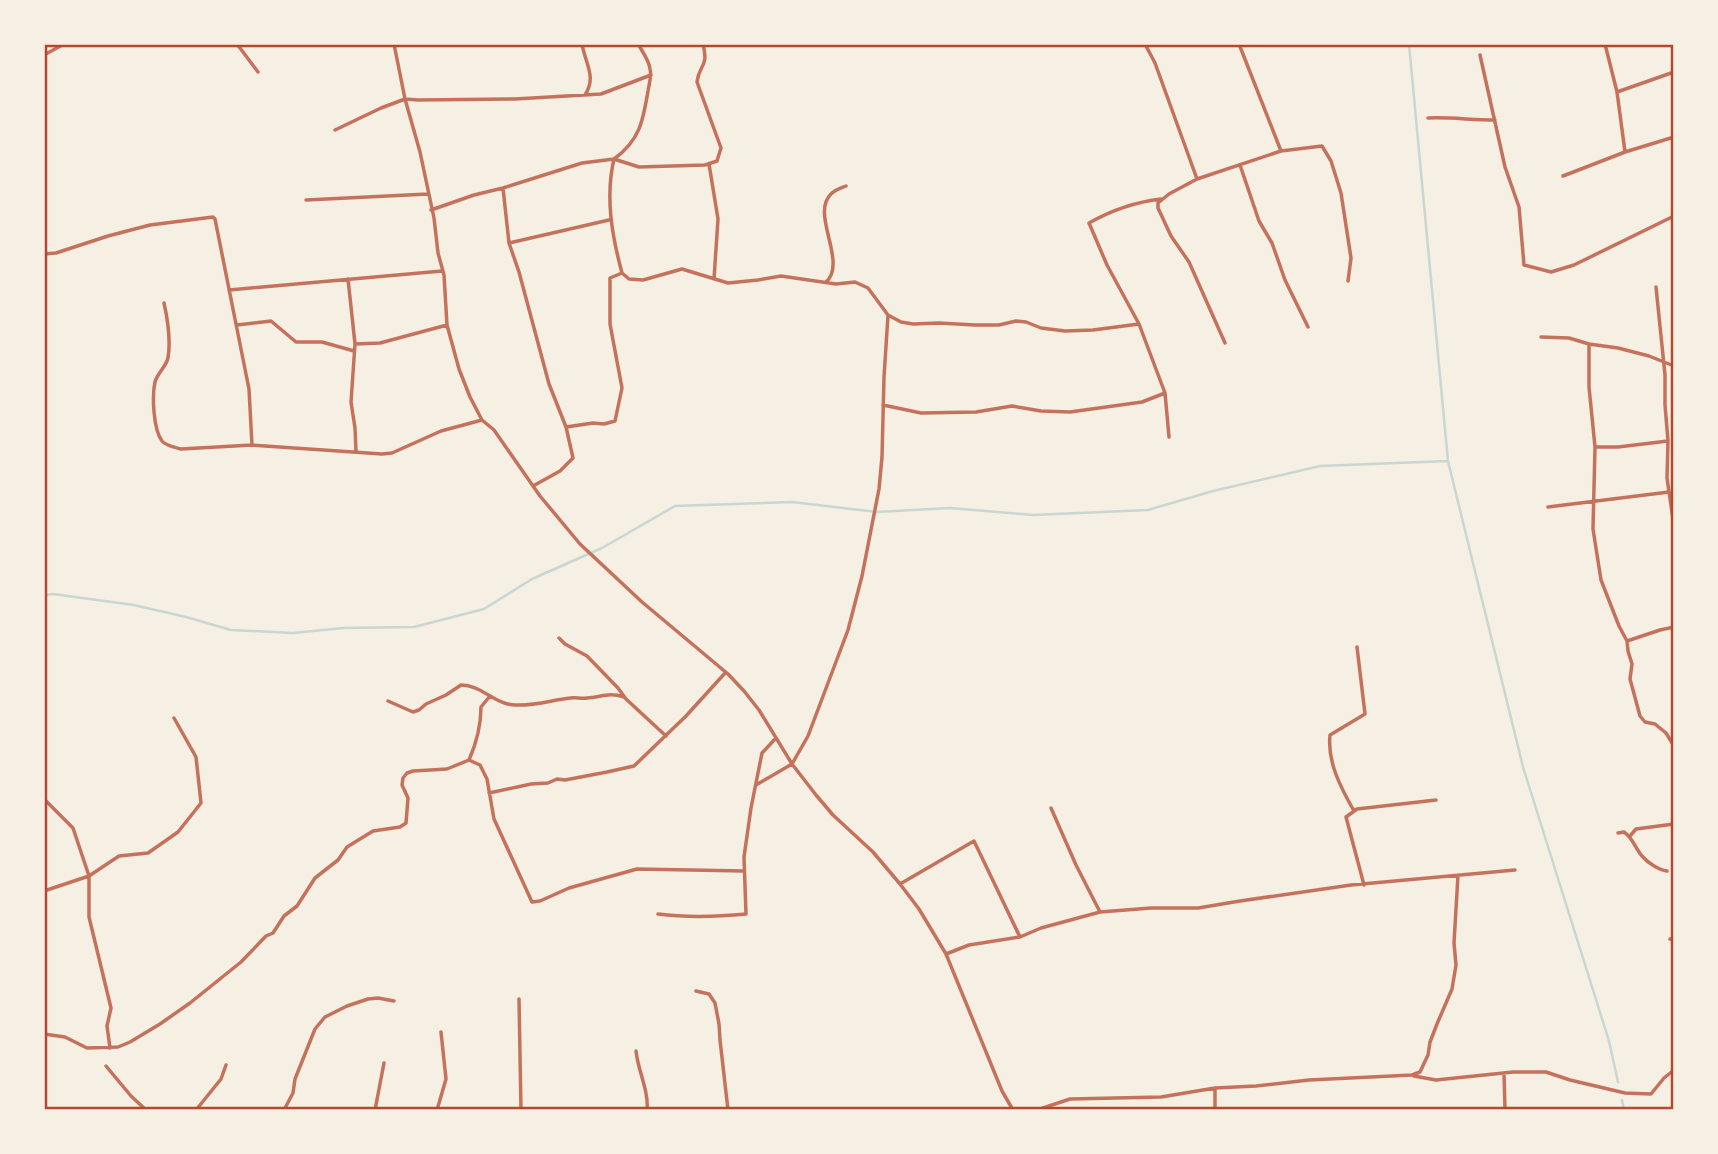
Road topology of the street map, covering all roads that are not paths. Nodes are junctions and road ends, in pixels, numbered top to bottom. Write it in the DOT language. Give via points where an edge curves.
graph roads {
  1 [pos="64,44"];
  2 [pos="237,44"];
  3 [pos="394,44"];
  4 [pos="583,44"];
  5 [pos="638,44"];
  6 [pos="703,44"];
  7 [pos="1145,44"];
  8 [pos="1239,44"];
  9 [pos="1605,44"];
  10 [pos="54,46"];
  11 [pos="44,55"];
  12 [pos="1479,55"];
  13 [pos="258,72"];
  14 [pos="1674,72"];
  15 [pos="650,75"];
  16 [pos="1617,92"];
  17 [pos="585,95"];
  18 [pos="405,99"];
  19 [pos="1428,118"];
  20 [pos="1495,120"];
  21 [pos="335,130"];
  22 [pos="1674,137"];
  23 [pos="1281,151"];
  24 [pos="1625,152"];
  25 [pos="614,159"];
  26 [pos="709,164"];
  27 [pos="1240,165"];
  28 [pos="1563,176"];
  29 [pos="1197,179"];
  30 [pos="846,186"];
  31 [pos="503,188"];
  32 [pos="428,194"];
  33 [pos="1163,199"];
  34 [pos="306,200"];
  35 [pos="431,211"];
  36 [pos="1674,216"];
  37 [pos="610,220"];
  38 [pos="509,243"];
  39 [pos="44,254"];
  40 [pos="442,271"];
  41 [pos="622,273"];
  42 [pos="348,279"];
  43 [pos="715,279"];
  44 [pos="1348,281"];
  45 [pos="825,282"];
  46 [pos="1656,287"];
  47 [pos="229,290"];
  48 [pos="164,303"];
  49 [pos="888,315"];
  50 [pos="1139,324"];
  51 [pos="447,325"];
  52 [pos="237,326"];
  53 [pos="1308,327"];
  54 [pos="1541,337"];
  55 [pos="1225,343"];
  56 [pos="355,344"];
  57 [pos="1589,344"];
  58 [pos="354,351"];
  59 [pos="1664,363"];
  60 [pos="1674,366"];
  61 [pos="1165,393"];
  62 [pos="883,405"];
  63 [pos="482,420"];
  64 [pos="566,427"];
  65 [pos="1169,437"];
  66 [pos="1668,441"];
  67 [pos="252,446"];
  68 [pos="1595,447"];
  69 [pos="356,452"];
  70 [pos="533,486"];
  71 [pos="1669,492"];
  72 [pos="1595,502"];
  73 [pos="1548,507"];
  74 [pos="1674,526"];
  75 [pos="1674,628"];
  76 [pos="559,638"];
  77 [pos="1628,641"];
  78 [pos="1357,647"];
  79 [pos="726,672"];
  80 [pos="489,696"];
  81 [pos="624,697"];
  82 [pos="388,701"];
  83 [pos="174,718"];
  84 [pos="666,736"];
  85 [pos="776,738"];
  86 [pos="1674,746"];
  87 [pos="469,760"];
  88 [pos="792,764"];
  89 [pos="756,785"];
  90 [pos="489,793"];
  91 [pos="44,799"];
  92 [pos="1436,800"];
  93 [pos="1051,808"];
  94 [pos="1354,811"];
  95 [pos="1674,824"];
  96 [pos="1618,833"];
  97 [pos="1630,836"];
  98 [pos="1515,870"];
  99 [pos="744,871"];
  100 [pos="1667,871"];
  101 [pos="1458,875"];
  102 [pos="89,876"];
  103 [pos="900,884"];
  104 [pos="1364,885"];
  105 [pos="44,891"];
  106 [pos="1100,912"];
  107 [pos="658,914"];
  108 [pos="1020,937"];
  109 [pos="946,954"];
  110 [pos="696,991"];
  111 [pos="519,999"];
  112 [pos="394,1001"];
  113 [pos="441,1032"];
  114 [pos="44,1034"];
  115 [pos="110,1048"];
  116 [pos="636,1051"];
  117 [pos="384,1063"];
  118 [pos="226,1065"];
  119 [pos="106,1066"];
  120 [pos="1674,1070"];
  121 [pos="1504,1073"];
  122 [pos="1412,1075"];
  123 [pos="1215,1088"];
  124 [pos="146,1110"];
  125 [pos="196,1110"];
  126 [pos="284,1110"];
  127 [pos="375,1110"];
  128 [pos="437,1110"];
  129 [pos="521,1110"];
  130 [pos="647,1110"];
  131 [pos="728,1110"];
  132 [pos="1013,1110"];
  133 [pos="1037,1110"];
  134 [pos="1215,1110"];
  135 [pos="1505,1110"];
  1 -- 10 [label="street"];
  2 -- 13 [label="street"];
  3 -- 18 [label="street"];
  4 -- 17 [label="street" via="592,80"];
  5 -- 15 [label="street"];
  6 -- 26 [label="street" via="705,62 697,82 721,149 717,161"];
  7 -- 29 [label="street"];
  8 -- 23 [label="street"];
  9 -- 16 [label="street"];
  10 -- 11 [label="street"];
  12 -- 20 [label="street"];
  14 -- 16 [label="street"];
  15 -- 17 [label="street" via="601,94"];
  15 -- 25 [label="street" via="641,127"];
  16 -- 24 [label="street"];
  17 -- 18 [label="street"];
  18 -- 21 [label="street"];
  18 -- 32 [label="street"];
  19 -- 20 [label="street"];
  20 -- 36 [label="street" via="1519,207 1524,265 1550,272 1574,265"];
  22 -- 24 [label="street"];
  23 -- 27 [label="street"];
  23 -- 44 [label="street" via="1322,146 1331,161 1351,258"];
  24 -- 28 [label="street"];
  25 -- 26 [label="street" via="639,167"];
  25 -- 31 [label="street" via="582,163"];
  25 -- 37 [label="street"];
  26 -- 43 [label="street" via="718,219"];
  27 -- 29 [label="street"];
  27 -- 53 [label="street" via="1259,220"];
  29 -- 33 [label="street"];
  30 -- 45 [label="street" via="833,191 825,204 832,262"];
  31 -- 35 [label="street"];
  31 -- 38 [label="street"];
  32 -- 34 [label="street"];
  32 -- 35 [label="street"];
  33 -- 50 [label="street" via="1143,201 1089,223"];
  33 -- 55 [label="street" via="1158,208 1189,261"];
  35 -- 40 [label="street"];
  37 -- 38 [label="street"];
  37 -- 41 [label="street"];
  38 -- 64 [label="street" via="549,384"];
  39 -- 47 [label="street" via="149,225 213,216"];
  40 -- 42 [label="street"];
  40 -- 51 [label="street"];
  41 -- 43 [label="street" via="643,280 682,269"];
  41 -- 64 [label="street" via="610,278 610,324 622,388 615,421"];
  42 -- 47 [label="street"];
  42 -- 56 [label="street"];
  43 -- 45 [label="street" via="735,283 781,276"];
  45 -- 49 [label="street" via="861,284"];
  46 -- 59 [label="street"];
  47 -- 52 [label="street"];
  48 -- 67 [label="street" via="168,357 155,383 154,412 162,442 181,449"];
  49 -- 50 [label="street" via="913,324 999,325 1016,321 1065,331"];
  49 -- 62 [label="street"];
  50 -- 61 [label="street"];
  51 -- 56 [label="street" via="380,343"];
  51 -- 63 [label="street" via="459,369"];
  52 -- 58 [label="street" via="271,321 296,342 322,342"];
  52 -- 67 [label="street" via="249,389"];
  54 -- 57 [label="street"];
  56 -- 58 [label="street"];
  57 -- 59 [label="street"];
  57 -- 68 [label="street"];
  58 -- 69 [label="street" via="351,402"];
  59 -- 60 [label="street"];
  59 -- 66 [label="street"];
  61 -- 62 [label="street" via="1142,402 1070,412 1012,406 922,413"];
  61 -- 65 [label="street"];
  62 -- 88 [label="street" via="883,457 862,576 833,674"];
  63 -- 69 [label="street" via="441,431 392,453"];
  63 -- 70 [label="street"];
  64 -- 70 [label="street" via="573,458"];
  66 -- 68 [label="street"];
  66 -- 71 [label="street"];
  67 -- 69 [label="street"];
  68 -- 72 [label="street"];
  70 -- 79 [label="street" via="580,544"];
  71 -- 72 [label="street"];
  71 -- 74 [label="street"];
  72 -- 73 [label="street"];
  72 -- 77 [label="street" via="1593,528 1601,580"];
  75 -- 77 [label="street"];
  76 -- 81 [label="street" via="587,656"];
  77 -- 86 [label="street" via="1630,679 1640,716 1666,733"];
  78 -- 94 [label="street" via="1365,714 1331,735 1329,747"];
  79 -- 84 [label="street"];
  79 -- 85 [label="street"];
  80 -- 81 [label="street" via="514,705 613,694"];
  80 -- 82 [label="street" via="461,685 413,712"];
  80 -- 87 [label="street" via="481,708"];
  81 -- 84 [label="street"];
  83 -- 102 [label="street" via="196,757 201,803 178,832 148,853 119,856"];
  84 -- 90 [label="street" via="627,768"];
  85 -- 88 [label="street"];
  85 -- 89 [label="street" via="762,753"];
  87 -- 90 [label="street" via="480,765"];
  87 -- 115 [label="street" via="447,769 407,773 402,785 408,797 406,823 373,831 347,847 242,962 160,1024"];
  88 -- 89 [label="street"];
  88 -- 103 [label="street" via="833,815"];
  89 -- 99 [label="street"];
  90 -- 99 [label="street" via="494,819 532,902 637,869"];
  91 -- 102 [label="street" via="73,828"];
  92 -- 94 [label="street"];
  93 -- 106 [label="street"];
  94 -- 104 [label="street" via="1346,817"];
  95 -- 97 [label="street" via="1636,829"];
  96 -- 97 [label="street"];
  97 -- 100 [label="street" via="1641,856"];
  98 -- 101 [label="street"];
  99 -- 107 [label="street" via="746,914 688,918"];
  101 -- 104 [label="street"];
  101 -- 122 [label="street" via="1452,989 1424,1066"];
  102 -- 105 [label="street"];
  102 -- 115 [label="street" via="89,917 111,1008 107,1026"];
  103 -- 108 [label="street" via="974,841"];
  103 -- 109 [label="street"];
  104 -- 106 [label="street" via="1198,908"];
  106 -- 108 [label="street"];
  108 -- 109 [label="street" via="969,945"];
  109 -- 132 [label="street"];
  110 -- 131 [label="street" via="709,994 715,1003"];
  111 -- 129 [label="street"];
  112 -- 126 [label="street" via="368,999 324,1017 315,1029"];
  113 -- 128 [label="street" via="446,1079"];
  114 -- 115 [label="street" via="65,1037 88,1048"];
  116 -- 130 [label="street"];
  117 -- 127 [label="street"];
  118 -- 125 [label="street" via="221,1079"];
  119 -- 124 [label="street"];
  120 -- 121 [label="street" via="1651,1094 1625,1093 1546,1072"];
  121 -- 122 [label="street" via="1436,1080"];
  121 -- 135 [label="street"];
  122 -- 123 [label="street"];
  123 -- 133 [label="street" via="1161,1097 1070,1099"];
  123 -- 134 [label="street"];
}
